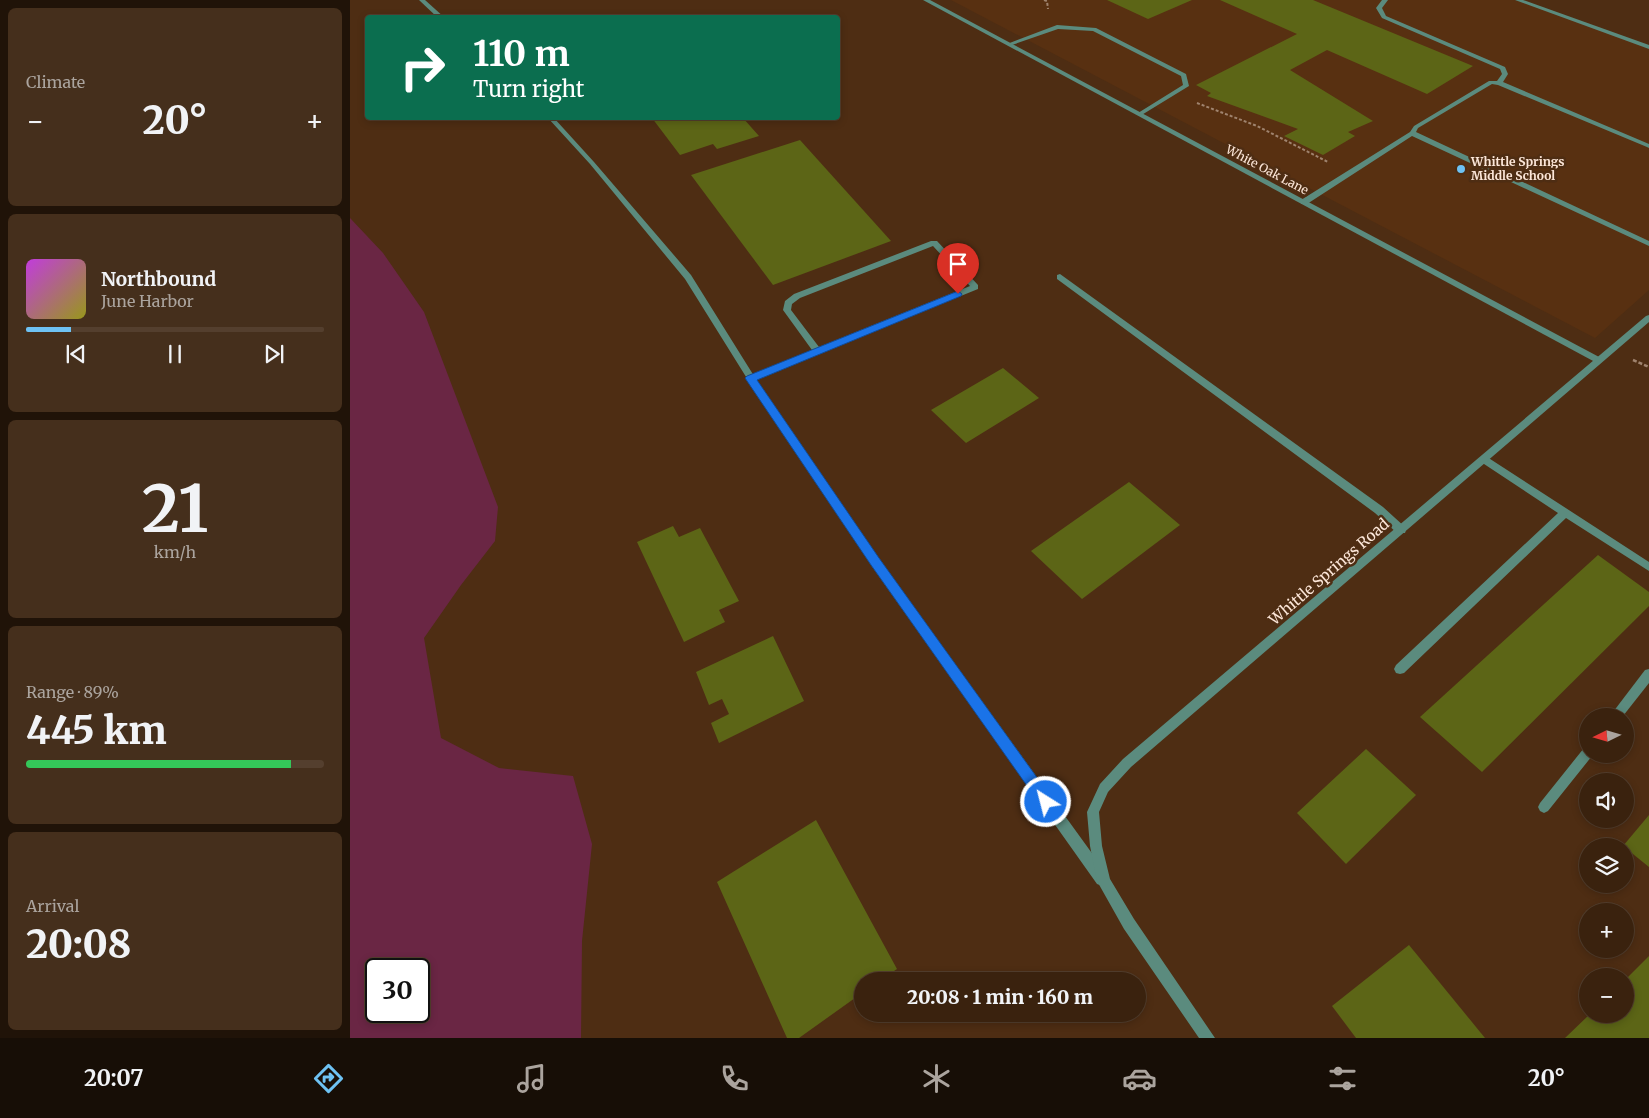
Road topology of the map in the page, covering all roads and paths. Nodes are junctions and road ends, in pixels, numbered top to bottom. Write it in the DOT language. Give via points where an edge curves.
graph roads {
  1 [pos="422,0"];
  2 [pos="926,0"];
  3 [pos="1384,0"];
  4 [pos="1518,0"];
  5 [pos="439,15"];
  6 [pos="1010,44"];
  7 [pos="1649,47"];
  8 [pos="1499,83"];
  9 [pos="1197,103"];
  10 [pos="1140,114"];
  11 [pos="553,120"];
  12 [pos="1412,132"];
  13 [pos="1649,146"];
  14 [pos="1335,166"];
  15 [pos="1304,202"];
  16 [pos="1649,244"];
  17 [pos="1060,278"];
  18 [pos="1647,322"];
  19 [pos="818,351"];
  20 [pos="1598,360"];
  21 [pos="750,378"];
  22 [pos="1484,459"];
  23 [pos="1565,512"];
  24 [pos="1401,530"];
  25 [pos="1649,567"];
  26 [pos="1400,669"];
  27 [pos="1649,674"];
  28 [pos="1622,708"];
  29 [pos="1579,763"];
  30 [pos="1544,807"];
  31 [pos="1104,881"];
  32 [pos="1208,1038"];
  1 -- 5 [label="street"];
  2 -- 6 [label="street, White Oak Lane"];
  3 -- 8 [label="street" via="1379,8 1384,17 1503,68 1506,74"];
  4 -- 7 [label="street"];
  6 -- 10 [label="street, White Oak Lane"];
  6 -- 10 [label="street" via="1057,28 1094,28 1184,75 1186,86"];
  8 -- 12 [label="street" via="1488,83"];
  8 -- 13 [label="street"];
  9 -- 14 [label="path" via="1257,126"];
  10 -- 15 [label="street, White Oak Lane"];
  11 -- 21 [label="street" via="688,277"];
  12 -- 15 [label="street"];
  12 -- 16 [label="street"];
  15 -- 20 [label="street, White Oak Lane"];
  17 -- 24 [label="street" via="1379,510"];
  18 -- 20 [label="street, Whittle Springs Road"];
  19 -- 19 [label="street" via="864,332 975,287 934,243 797,296 788,303 787,310"];
  19 -- 21 [label="street"];
  20 -- 22 [label="street, Whittle Springs Road"];
  21 -- 31 [label="street" via="875,562"];
  22 -- 23 [label="street"];
  22 -- 24 [label="street, Whittle Springs Road"];
  23 -- 25 [label="street"];
  23 -- 26 [label="street"];
  24 -- 31 [label="street, Whittle Springs Road" via="1127,763 1104,788 1093,812"];
  27 -- 28 [label="street"];
  29 -- 30 [label="street"];
  31 -- 32 [label="street" via="1129,924"];
}
